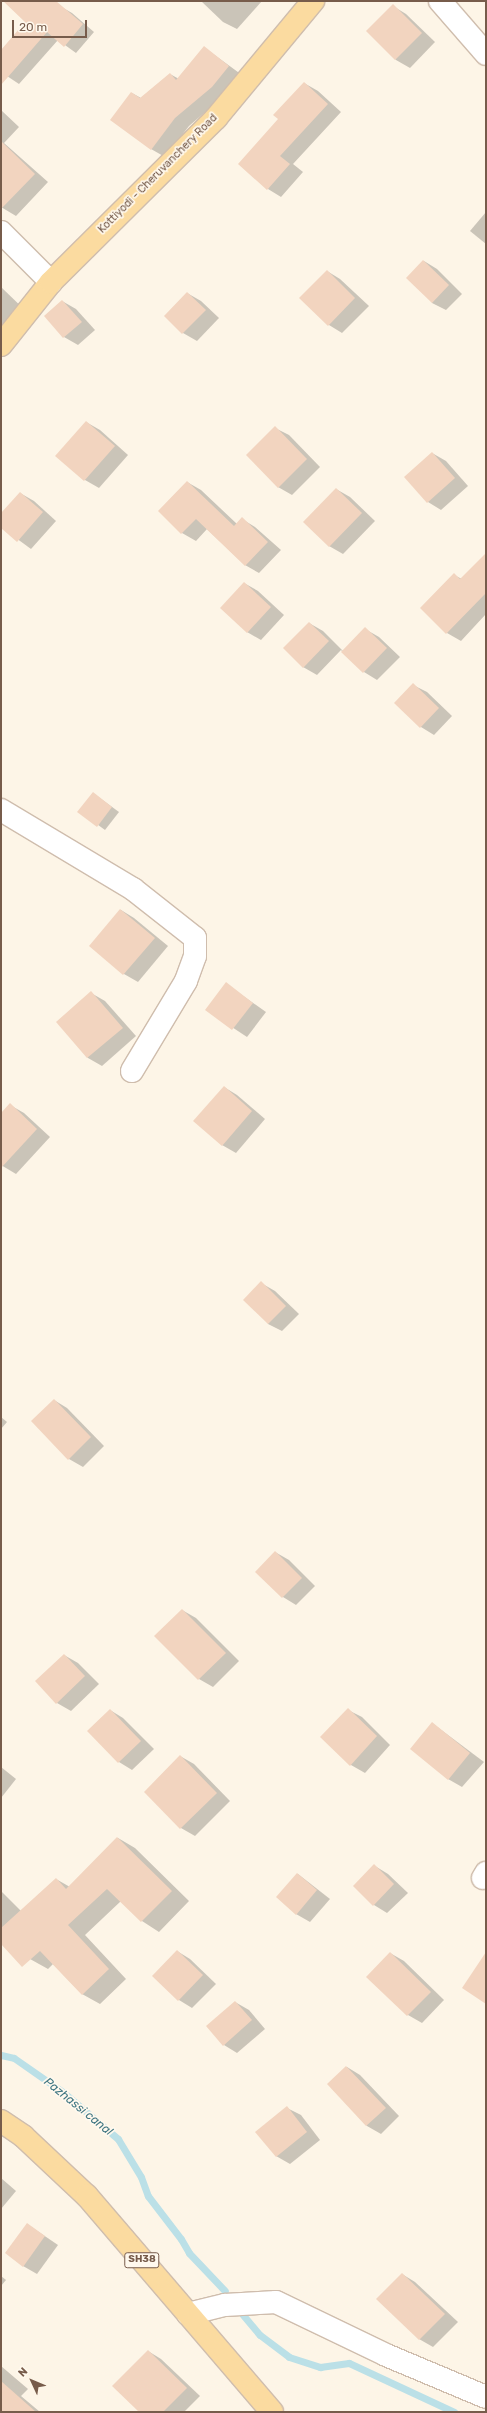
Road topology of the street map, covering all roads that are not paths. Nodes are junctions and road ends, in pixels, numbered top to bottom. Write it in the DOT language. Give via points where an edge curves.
graph roads {
  1 [pos="312,1"];
  2 [pos="440,1"];
  3 [pos="486,54"];
  4 [pos="1,232"];
  5 [pos="51,282"];
  6 [pos="1,345"];
  7 [pos="1,810"];
  8 [pos="132,1071"];
  9 [pos="1,2121"];
  10 [pos="188,2314"];
  11 [pos="486,2397"];
  12 [pos="272,2412"];
  1 -- 5 [label="main road, Kottiyodi - Cheruvanchery Road" via="216,118"];
  2 -- 3 [label="street"];
  4 -- 5 [label="street"];
  5 -- 6 [label="main road, Kottiyodi - Cheruvanchery Road"];
  7 -- 8 [label="street" via="133,889 195,938 195,956 186,981"];
  9 -- 10 [label="main road, SH38" via="24,2136 87,2196"];
  10 -- 11 [label="street" via="225,2305 276,2302 386,2355"];
  10 -- 12 [label="main road, SH38"];
}
